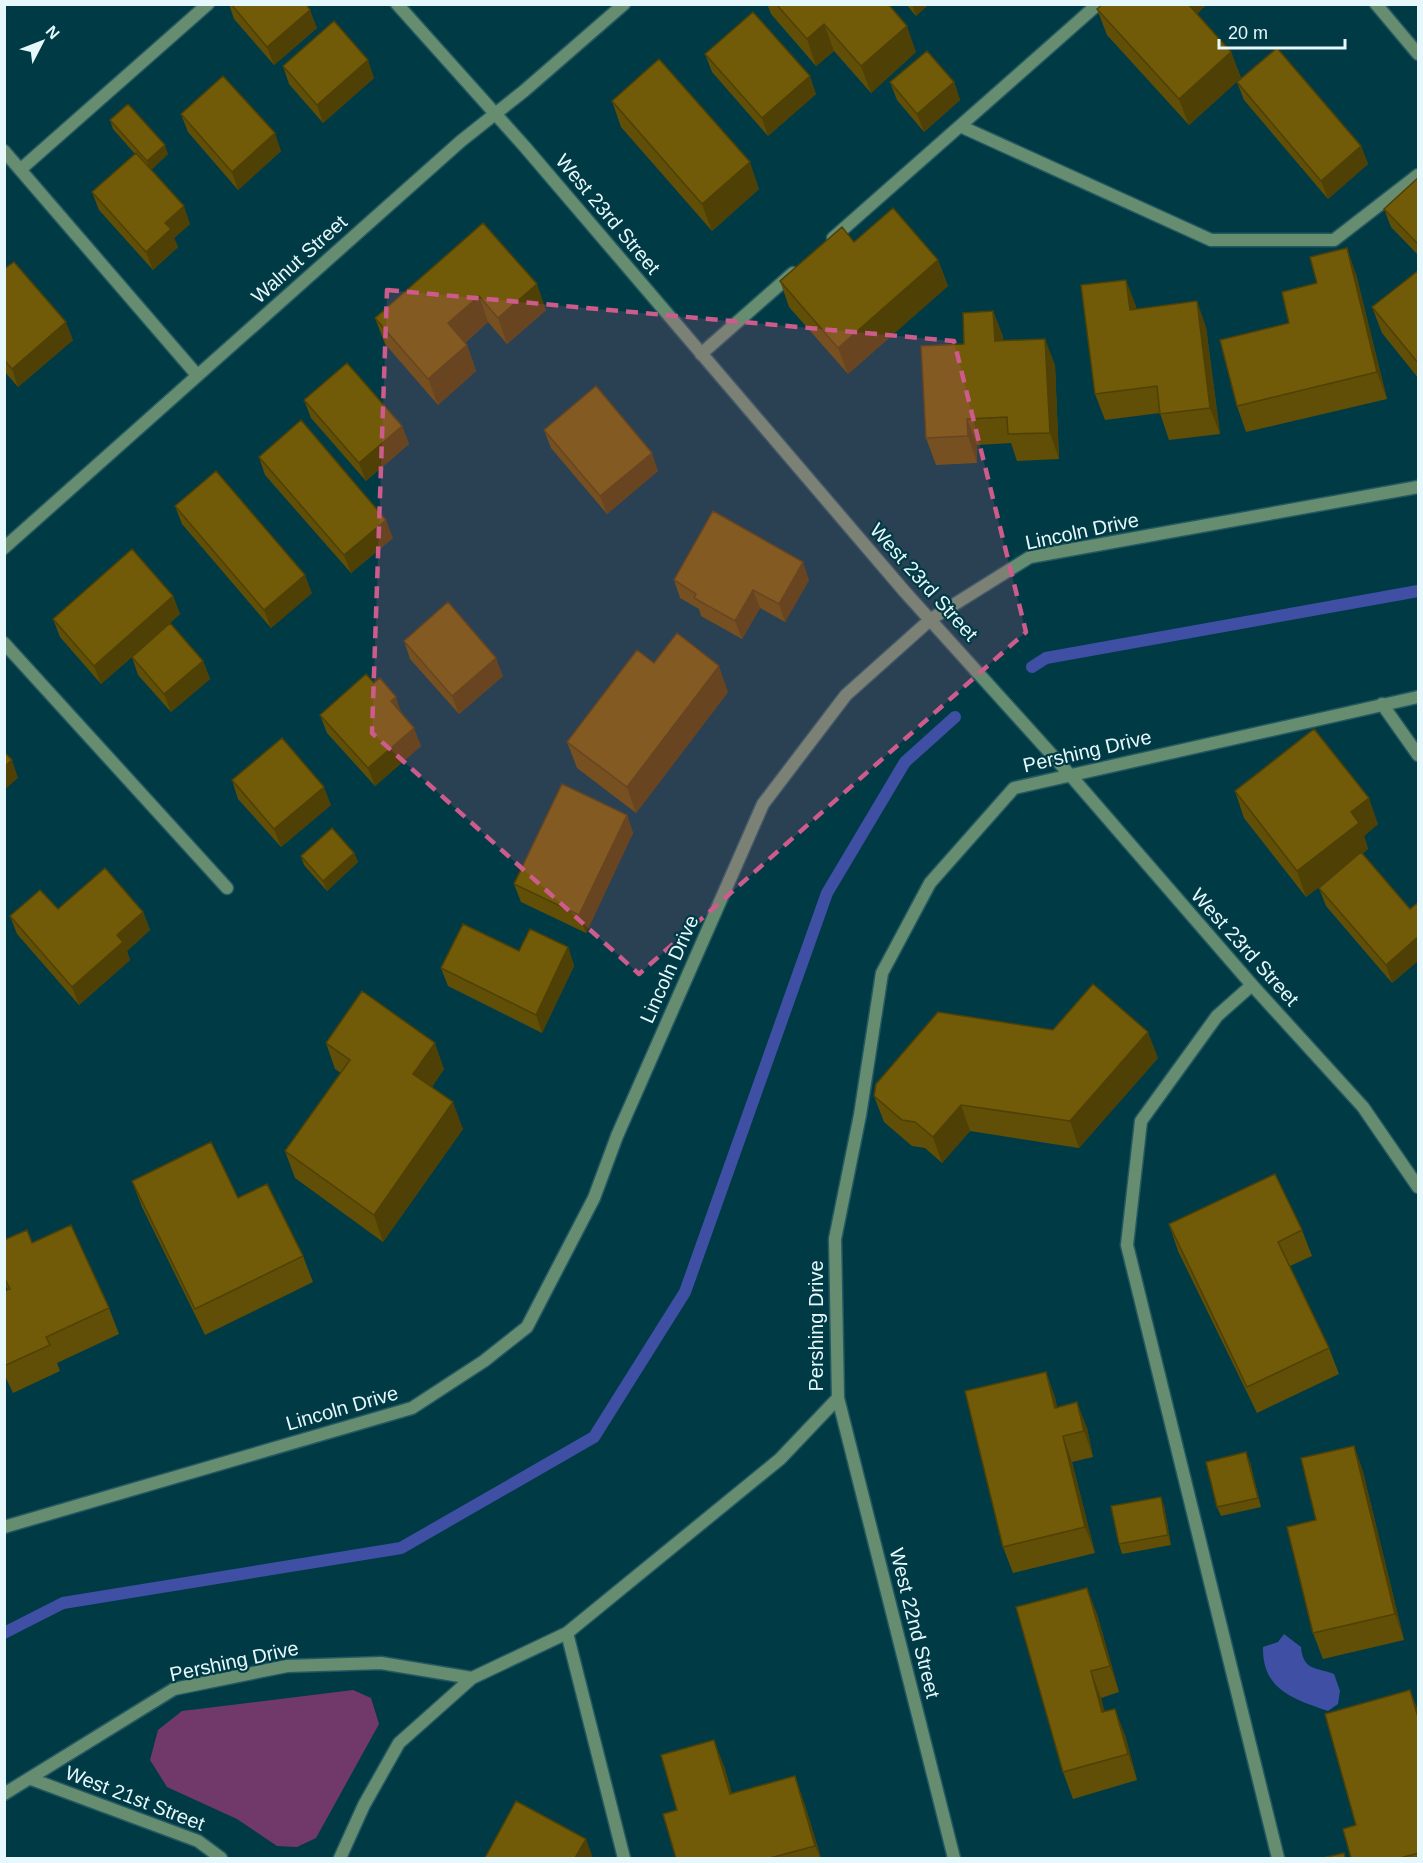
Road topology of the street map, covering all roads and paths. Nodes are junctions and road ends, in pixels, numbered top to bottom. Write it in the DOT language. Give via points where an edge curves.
graph roads {
  1 [pos="208,4"];
  2 [pos="397,4"];
  3 [pos="624,4"];
  4 [pos="1098,4"];
  5 [pos="1376,4"];
  6 [pos="1419,54"];
  7 [pos="494,114"];
  8 [pos="960,126"];
  9 [pos="4,151"];
  10 [pos="21,169"];
  11 [pos="1419,175"];
  12 [pos="820,249"];
  13 [pos="802,265"];
  14 [pos="701,354"];
  15 [pos="197,375"];
  16 [pos="1419,488"];
  17 [pos="4,548"];
  18 [pos="931,619"];
  19 [pos="4,644"];
  20 [pos="1419,697"];
  21 [pos="1382,704"];
  22 [pos="1419,755"];
  23 [pos="1071,776"];
  24 [pos="227,888"];
  25 [pos="1252,985"];
  26 [pos="1419,1187"];
  27 [pos="838,1398"];
  28 [pos="4,1527"];
  29 [pos="567,1633"];
  30 [pos="472,1678"];
  31 [pos="31,1779"];
  32 [pos="4,1794"];
  33 [pos="222,1858"];
  34 [pos="340,1858"];
  35 [pos="624,1858"];
  36 [pos="954,1858"];
  37 [pos="1278,1858"];
  1 -- 10 [label="street"];
  2 -- 7 [label="street, West 23rd Street"];
  3 -- 7 [label="street, Walnut Street"];
  4 -- 8 [label="street"];
  5 -- 6 [label="street"];
  7 -- 14 [label="street, West 23rd Street"];
  7 -- 15 [label="street, Walnut Street"];
  8 -- 11 [label="street" via="1211,240 1334,240"];
  8 -- 12 [label="street"];
  9 -- 10 [label="street"];
  10 -- 15 [label="street"];
  13 -- 14 [label="street"];
  14 -- 18 [label="street, West 23rd Street"];
  15 -- 17 [label="street, Walnut Street"];
  16 -- 18 [label="street, Lincoln Drive" via="1030,557"];
  18 -- 23 [label="street, West 23rd Street"];
  18 -- 28 [label="street, Lincoln Drive" via="846,695 763,804 617,1136 594,1198 526,1327 484,1361 412,1408"];
  19 -- 24 [label="street"];
  20 -- 21 [label="street, Pershing Drive"];
  21 -- 22 [label="street"];
  21 -- 23 [label="street, Pershing Drive"];
  23 -- 25 [label="street, West 23rd Street"];
  23 -- 27 [label="street, Pershing Drive" via="1014,788 930,883 882,973 860,1115 835,1239"];
  25 -- 26 [label="street, West 23rd Street" via="1363,1107"];
  25 -- 37 [label="street" via="1217,1016 1141,1121 1127,1245"];
  27 -- 29 [label="street, Pershing Drive" via="780,1459"];
  27 -- 36 [label="street, West 22nd Street"];
  29 -- 30 [label="street, Pershing Drive"];
  29 -- 35 [label="street"];
  30 -- 31 [label="street, Pershing Drive" via="381,1663 287,1666 174,1689"];
  30 -- 34 [label="street" via="399,1743"];
  31 -- 32 [label="street, Pershing Drive"];
  31 -- 33 [label="street, West 21st Street" via="198,1841"];
}
